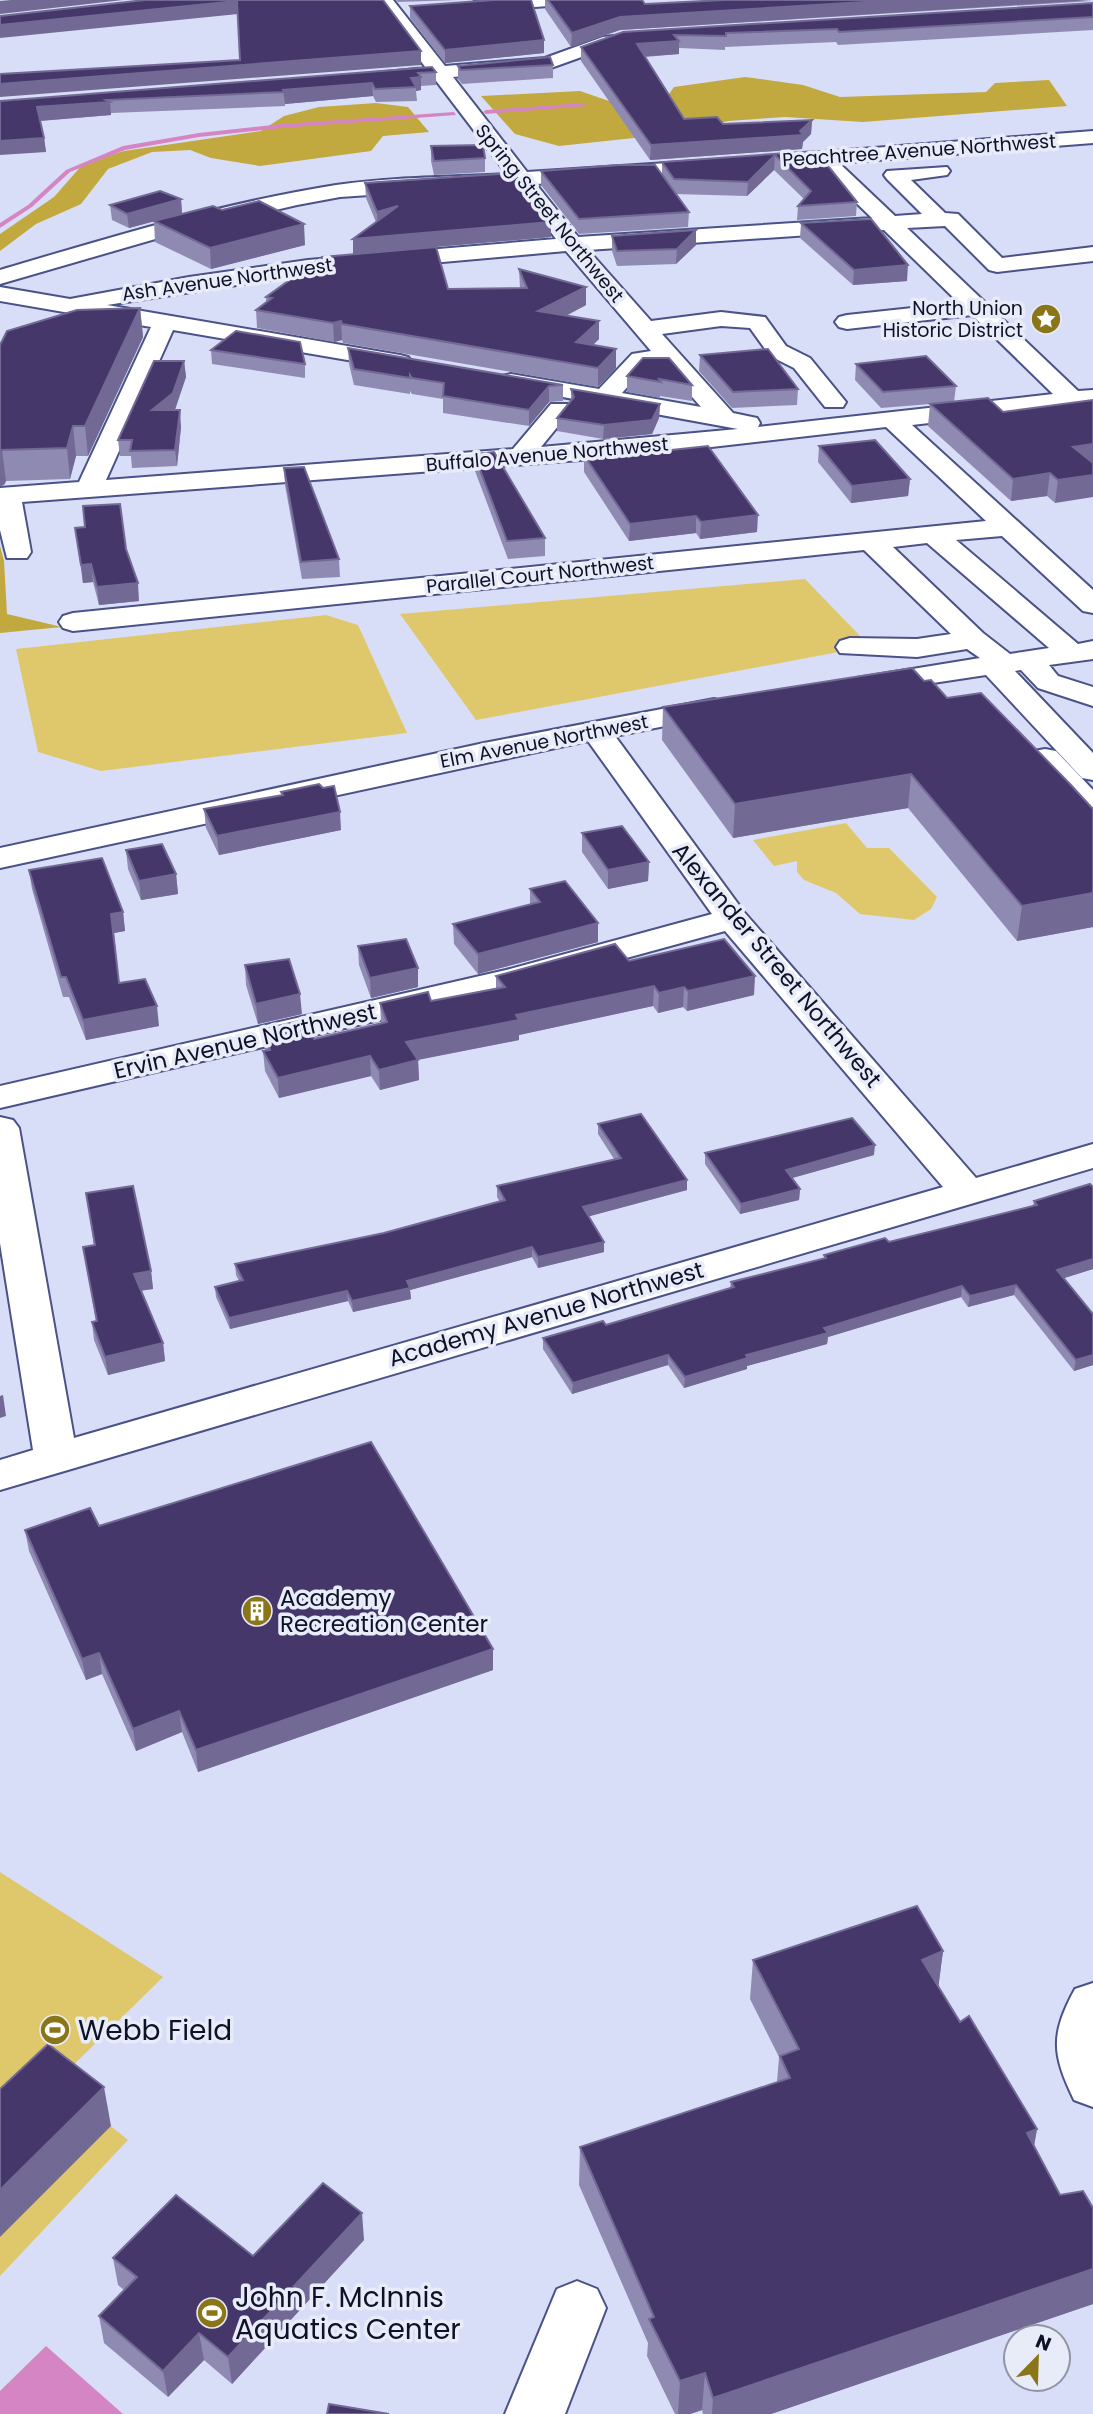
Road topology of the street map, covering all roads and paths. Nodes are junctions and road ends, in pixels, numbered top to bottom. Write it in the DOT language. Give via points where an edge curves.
graph roads {
  1 [pos="562,0"];
  2 [pos="468,6"];
  3 [pos="397,7"];
  4 [pos="644,36"];
  5 [pos="439,73"];
  6 [pos="359,79"];
  7 [pos="1093,137"];
  8 [pos="1093,157"];
  9 [pos="822,158"];
  10 [pos="1013,164"];
  11 [pos="960,169"];
  12 [pos="520,177"];
  13 [pos="939,219"];
  14 [pos="888,223"];
  15 [pos="573,244"];
  16 [pos="1093,254"];
  17 [pos="0,276"];
  18 [pos="0,294"];
  19 [pos="70,306"];
  20 [pos="976,308"];
  21 [pos="120,314"];
  22 [pos="847,322"];
  23 [pos="163,326"];
  24 [pos="645,329"];
  25 [pos="778,351"];
  26 [pos="747,354"];
  27 [pos="680,359"];
  28 [pos="424,366"];
  29 [pos="489,377"];
  30 [pos="605,398"];
  31 [pos="1083,398"];
  32 [pos="834,402"];
  33 [pos="560,409"];
  34 [pos="892,420"];
  35 [pos="732,428"];
  36 [pos="914,440"];
  37 [pos="520,457"];
  38 [pos="89,489"];
  39 [pos="4,496"];
  40 [pos="1007,527"];
  41 [pos="932,534"];
  42 [pos="871,541"];
  43 [pos="17,552"];
  44 [pos="1087,592"];
  45 [pos="73,622"];
  46 [pos="973,639"];
  47 [pos="850,647"];
  48 [pos="1082,652"];
  49 [pos="1009,663"];
  50 [pos="833,689"];
  51 [pos="1093,697"];
  52 [pos="739,704"];
  53 [pos="1045,720"];
  54 [pos="596,730"];
  55 [pos="1093,771"];
  56 [pos="1093,808"];
  57 [pos="0,858"];
  58 [pos="732,919"];
  59 [pos="0,1097"];
  60 [pos="0,1128"];
  61 [pos="1093,1156"];
  62 [pos="968,1192"];
  63 [pos="56,1457"];
  64 [pos="0,1475"];
  65 [pos="1093,2005"];
  66 [pos="1093,2083"];
  67 [pos="577,2308"];
  68 [pos="535,2414"];
  1 -- 2 [label="street"];
  3 -- 5 [label="street, Spring Street Northwest"];
  4 -- 5 [label="street" via="609,41 548,63"];
  5 -- 6 [label="street"];
  5 -- 12 [label="street, Spring Street Northwest"];
  7 -- 9 [label="street, Peachtree Avenue Northwest"];
  8 -- 10 [label="street"];
  9 -- 12 [label="street, Peachtree Avenue Northwest"];
  9 -- 14 [label="street"];
  11 -- 13 [label="street" via="894,175"];
  12 -- 15 [label="street, Spring Street Northwest"];
  12 -- 17 [label="street, Peachtree Avenue Northwest" via="295,198"];
  13 -- 14 [label="street, Ash Avenue Northwest"];
  13 -- 16 [label="street" via="950,219 997,265"];
  14 -- 15 [label="street, Ash Avenue Northwest"];
  14 -- 20 [label="street"];
  15 -- 19 [label="street, Ash Avenue Northwest" via="289,267 162,286"];
  15 -- 24 [label="street, Spring Street Northwest"];
  18 -- 19 [label="street"];
  19 -- 21 [label="street"];
  20 -- 22 [label="street"];
  20 -- 31 [label="street"];
  21 -- 23 [label="street"];
  21 -- 23 [label="street" via="78,329"];
  23 -- 28 [label="street"];
  23 -- 38 [label="street"];
  24 -- 25 [label="street" via="746,319 757,322"];
  24 -- 27 [label="street, Spring Street Northwest"];
  25 -- 26 [label="street"];
  25 -- 32 [label="street" via="802,363"];
  27 -- 30 [label="street" via="640,359"];
  27 -- 35 [label="street, Spring Street Northwest"];
  29 -- 30 [label="street"];
  30 -- 35 [label="street"];
  31 -- 34 [label="street, Buffalo Avenue Northwest"];
  33 -- 37 [label="street"];
  34 -- 35 [label="street, Buffalo Avenue Northwest" via="792,431"];
  34 -- 36 [label="street"];
  35 -- 36 [label="street" via="747,450 756,454"];
  35 -- 37 [label="street, Buffalo Avenue Northwest"];
  36 -- 40 [label="street"];
  37 -- 38 [label="street, Buffalo Avenue Northwest"];
  38 -- 39 [label="street, Buffalo Avenue Northwest"];
  39 -- 43 [label="street"];
  40 -- 41 [label="street, Parallel Court Northwest"];
  40 -- 44 [label="street"];
  41 -- 42 [label="street, Parallel Court Northwest"];
  41 -- 48 [label="street"];
  42 -- 45 [label="street, Parallel Court Northwest"];
  42 -- 46 [label="street"];
  46 -- 47 [label="street" via="916,648"];
  46 -- 49 [label="street"];
  48 -- 49 [label="street"];
  49 -- 50 [label="street"];
  49 -- 51 [label="street"];
  49 -- 53 [label="street"];
  52 -- 54 [label="street, Elm Avenue Northwest"];
  53 -- 55 [label="street"];
  53 -- 56 [label="street" via="1035,737 1036,748"];
  54 -- 57 [label="street, Elm Avenue Northwest"];
  54 -- 58 [label="street, Alexander Street Northwest"];
  58 -- 59 [label="street, Ervin Avenue Northwest" via="513,979"];
  58 -- 62 [label="street, Alexander Street Northwest"];
  60 -- 63 [label="street"];
  61 -- 62 [label="street, Academy Avenue Northwest"];
  62 -- 63 [label="street, Academy Avenue Northwest"];
  63 -- 64 [label="street, Academy Avenue Northwest"];
  65 -- 66 [label="street" via="1081,2034"];
  67 -- 68 [label="street"];
}
